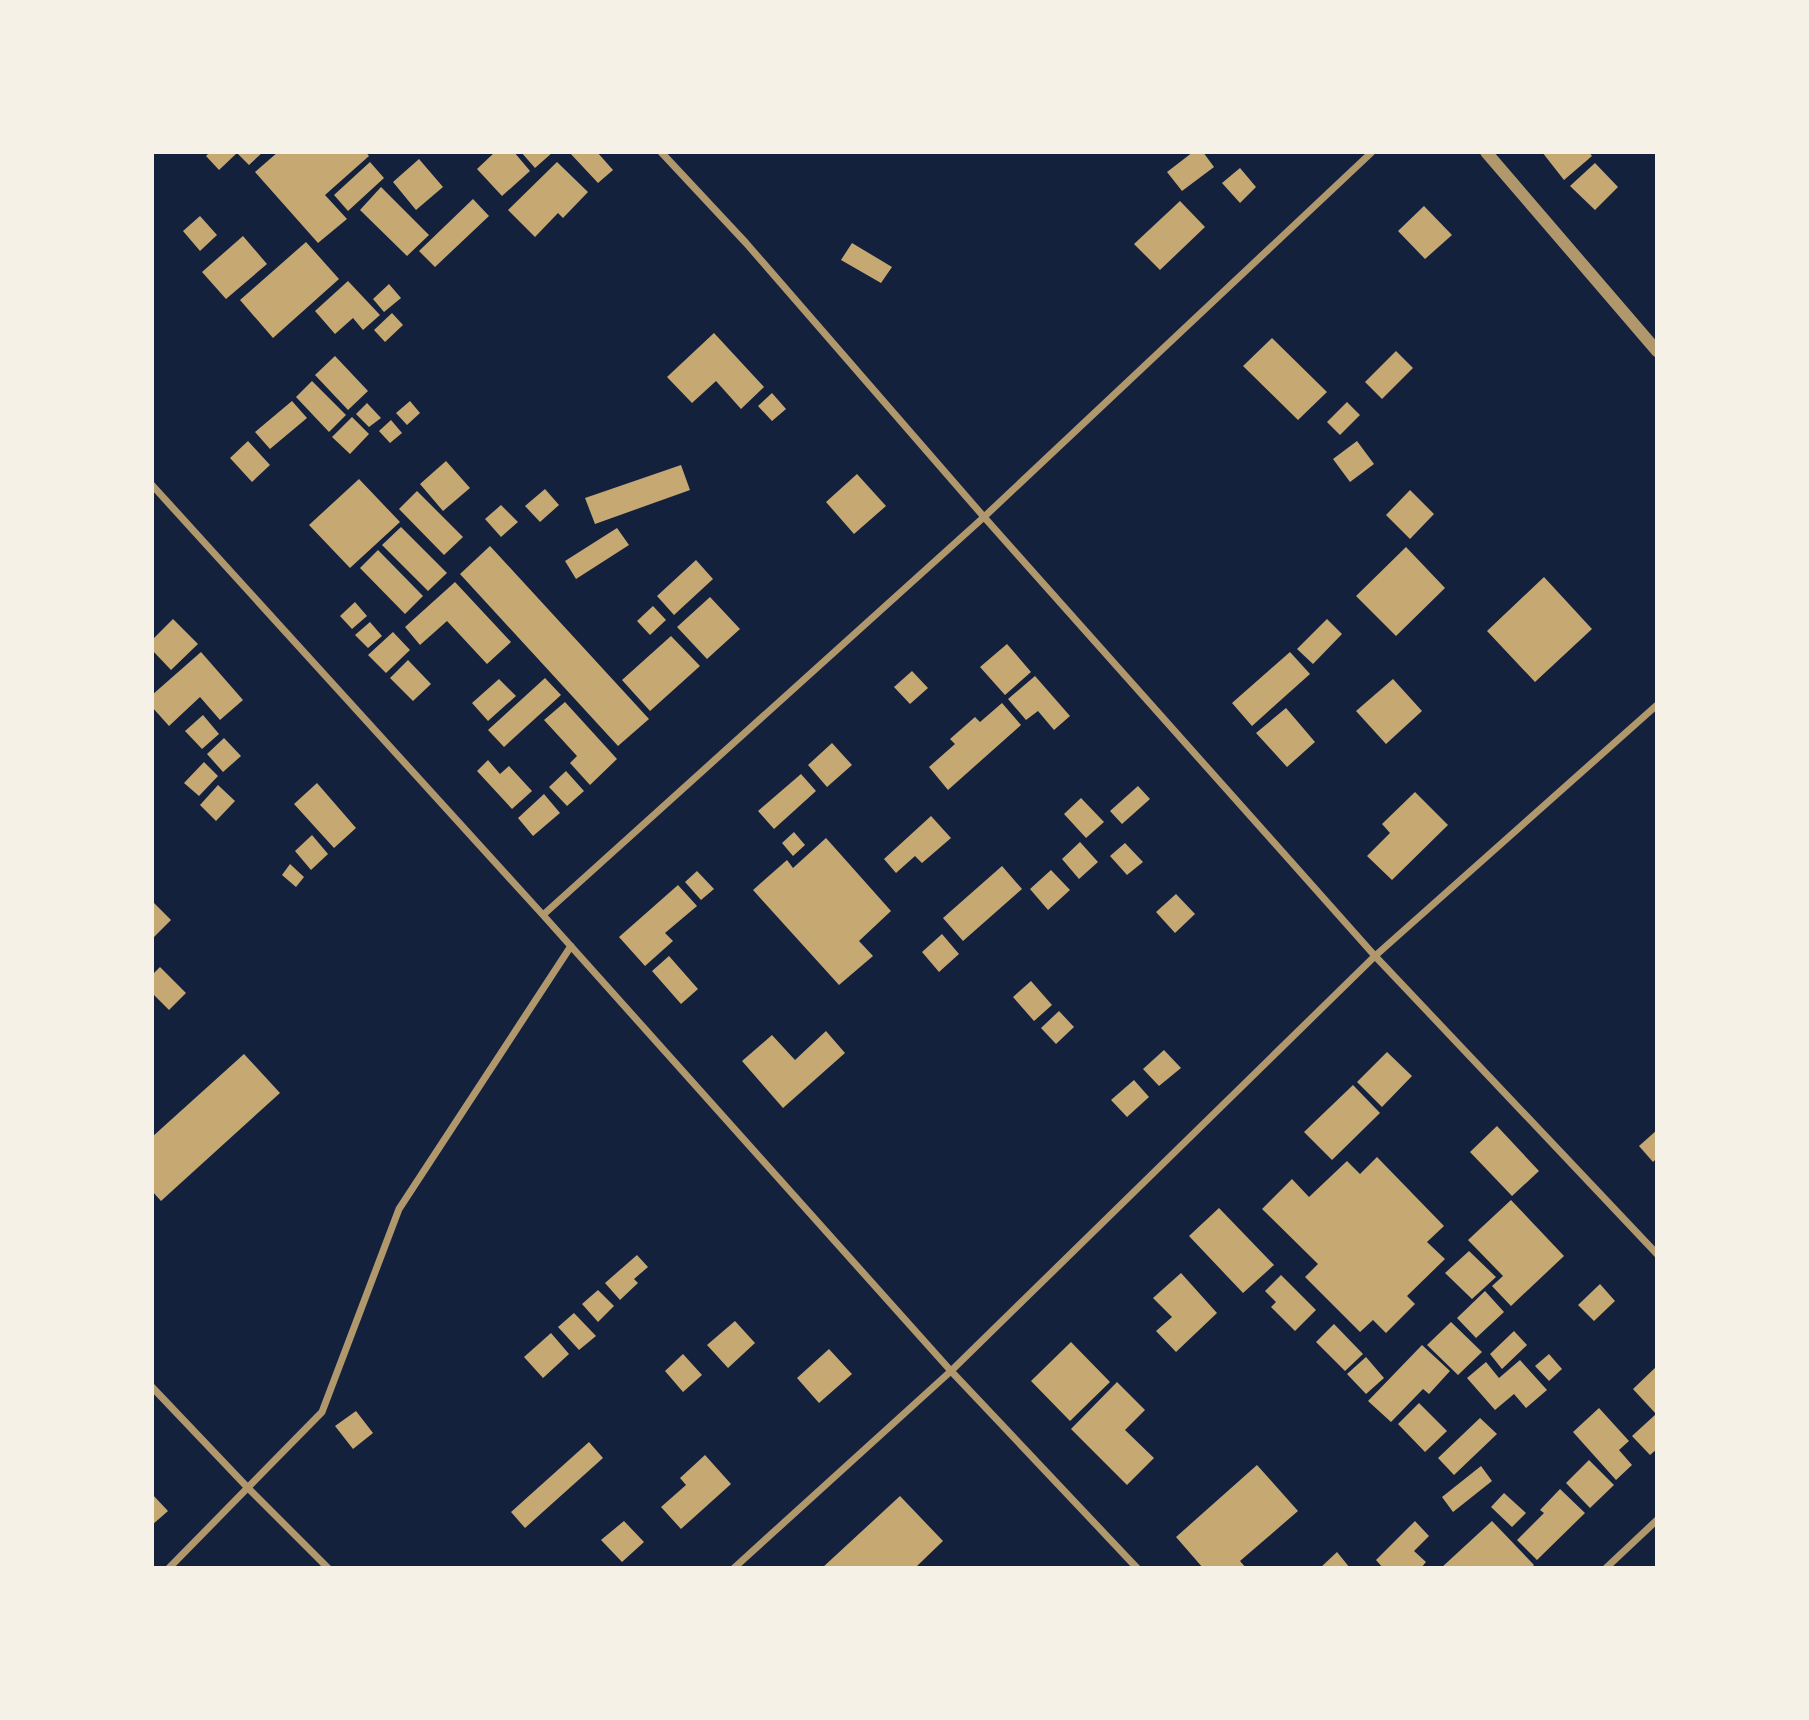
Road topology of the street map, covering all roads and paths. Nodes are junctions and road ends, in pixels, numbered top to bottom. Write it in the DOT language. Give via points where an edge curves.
graph roads {
  1 [pos="661,152"];
  2 [pos="1372,152"];
  3 [pos="1486,152"];
  4 [pos="1657,351"];
  5 [pos="152,485"];
  6 [pos="984,517"];
  7 [pos="1657,705"];
  8 [pos="543,915"];
  9 [pos="571,946"];
  10 [pos="1375,956"];
  11 [pos="1657,1254"];
  12 [pos="951,1371"];
  13 [pos="152,1387"];
  14 [pos="249,1489"];
  15 [pos="1657,1520"];
  16 [pos="169,1568"];
  17 [pos="328,1568"];
  18 [pos="734,1568"];
  19 [pos="1137,1568"];
  20 [pos="1606,1568"];
  1 -- 6 [label="street"];
  2 -- 6 [label="street"];
  3 -- 4 [label="street"];
  5 -- 8 [label="street"];
  6 -- 8 [label="street"];
  6 -- 10 [label="street"];
  7 -- 10 [label="street"];
  8 -- 9 [label="street"];
  9 -- 12 [label="street"];
  9 -- 14 [label="street" via="399,1209 321,1412"];
  10 -- 11 [label="street"];
  10 -- 12 [label="street"];
  12 -- 18 [label="street"];
  12 -- 19 [label="street"];
  13 -- 14 [label="street"];
  14 -- 16 [label="street"];
  14 -- 17 [label="street"];
  15 -- 20 [label="street"];
}
